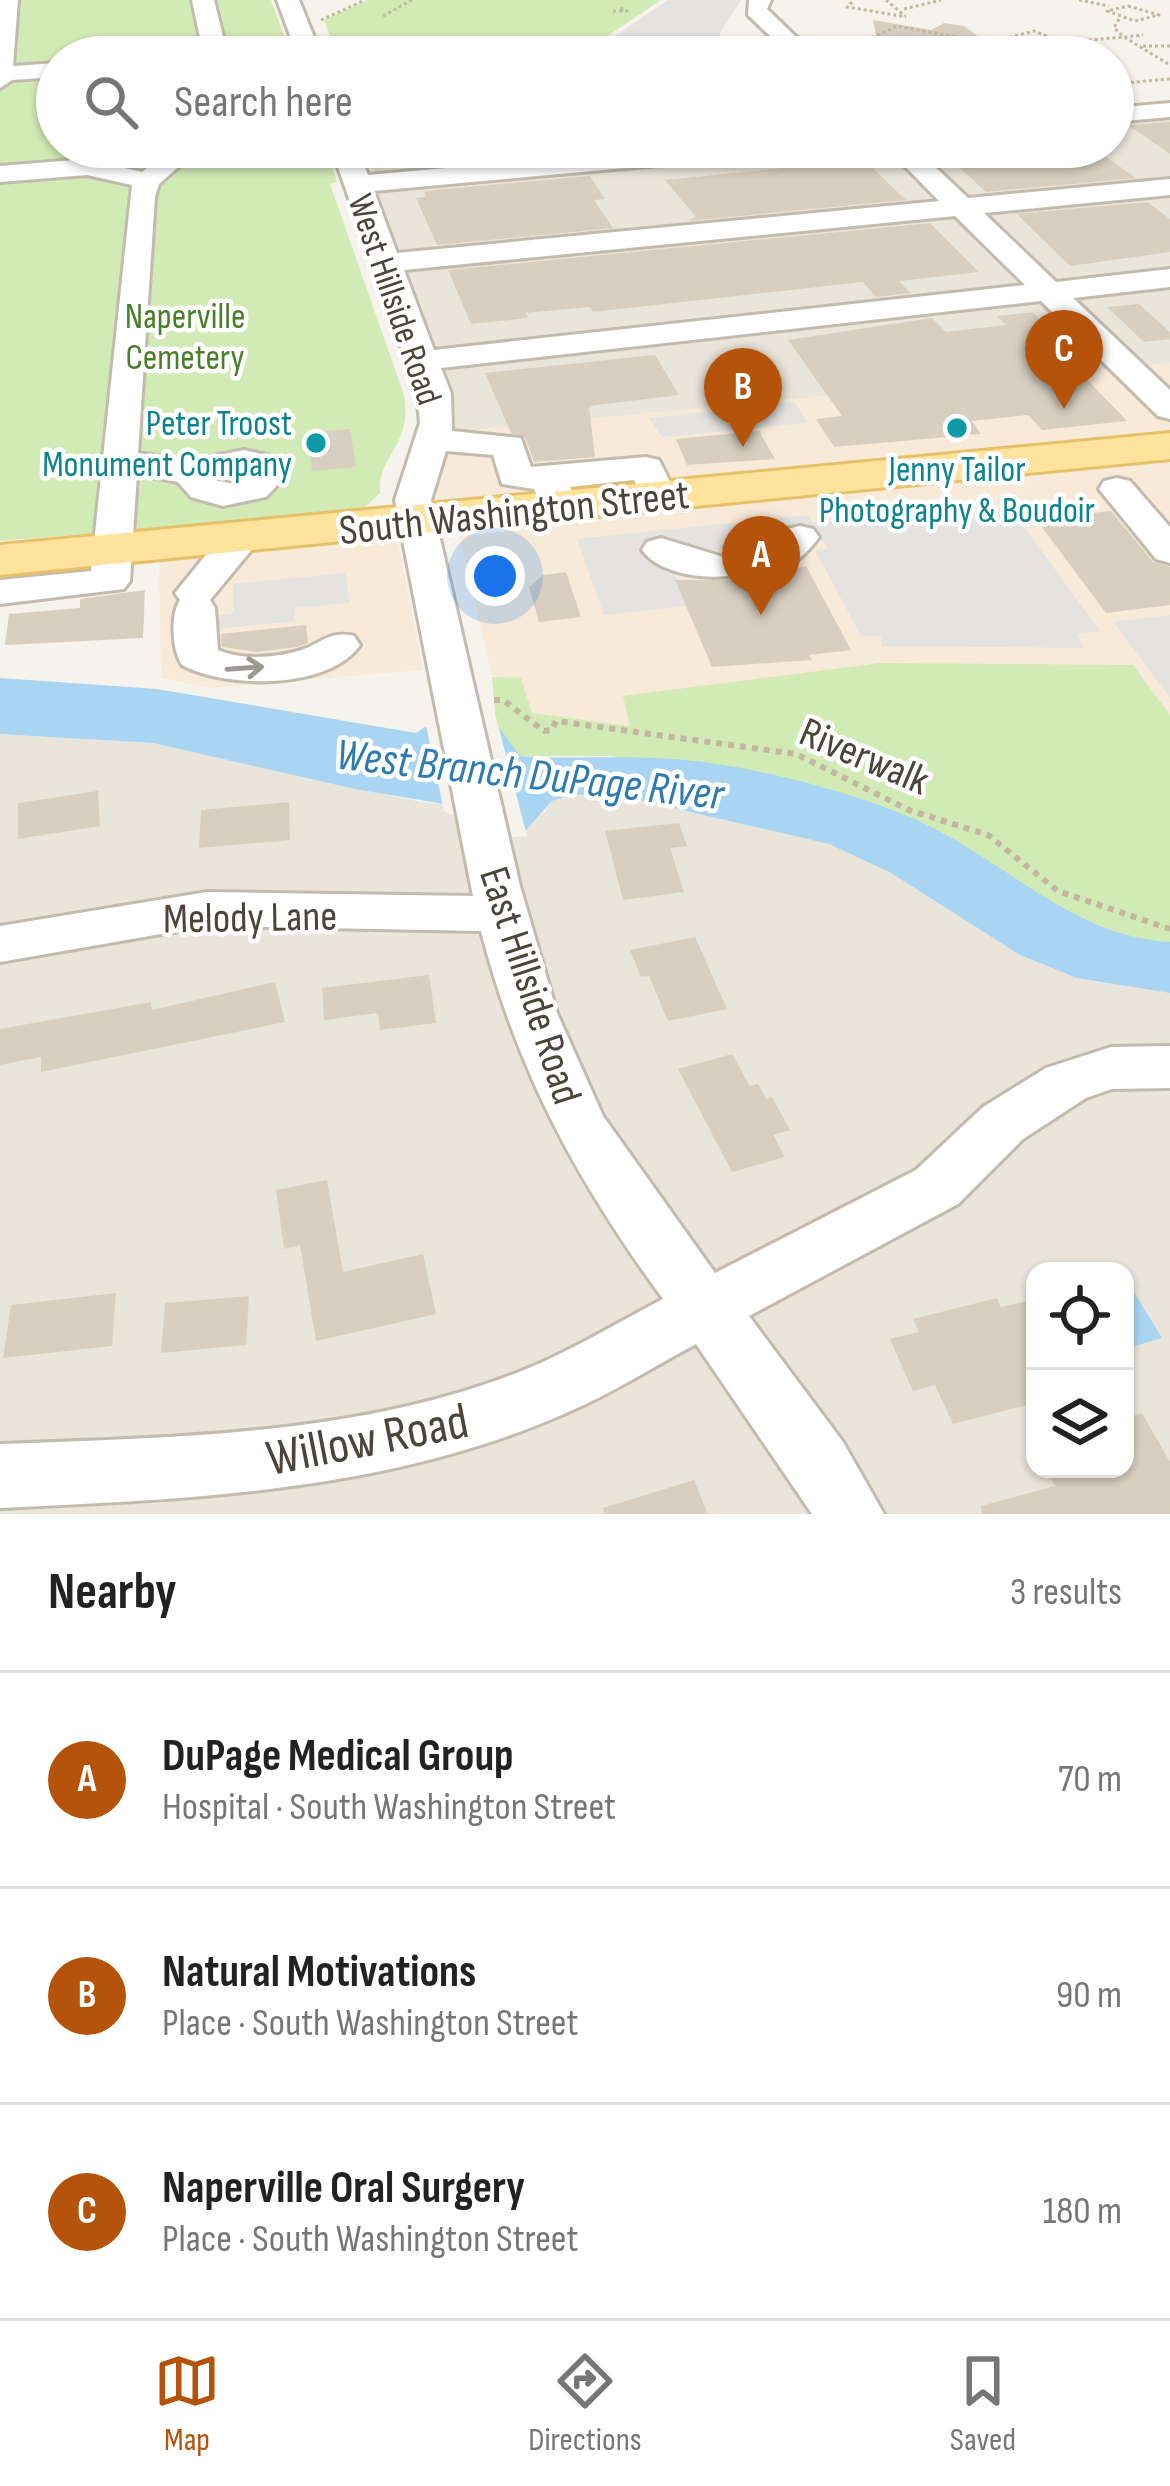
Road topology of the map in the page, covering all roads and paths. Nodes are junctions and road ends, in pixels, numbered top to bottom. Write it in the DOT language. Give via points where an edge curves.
graph roads {
  1 [pos="7,0"];
  2 [pos="203,0"];
  3 [pos="288,0"];
  4 [pos="365,0"];
  5 [pos="412,0"];
  6 [pos="760,0"];
  7 [pos="886,0"];
  8 [pos="941,0"];
  9 [pos="1078,0"];
  10 [pos="852,2"];
  11 [pos="1113,7"];
  12 [pos="623,8"];
  13 [pos="615,9"];
  14 [pos="903,9"];
  15 [pos="1159,15"];
  16 [pos="1170,15"];
  17 [pos="383,16"];
  18 [pos="906,16"];
  19 [pos="1119,19"];
  20 [pos="317,20"];
  21 [pos="897,26"];
  22 [pos="1142,35"];
  23 [pos="211,36"];
  24 [pos="302,36"];
  25 [pos="783,36"];
  26 [pos="877,36"];
  27 [pos="952,36"];
  28 [pos="1013,36"];
  29 [pos="1053,36"];
  30 [pos="1123,36"];
  31 [pos="1133,36"];
  32 [pos="1134,43"];
  33 [pos="1139,46"];
  34 [pos="1170,46"];
  35 [pos="1170,62"];
  36 [pos="36,72"];
  37 [pos="1,76"];
  38 [pos="1170,79"];
  39 [pos="1134,82"];
  40 [pos="1170,110"];
  41 [pos="1134,113"];
  42 [pos="75,168"];
  43 [pos="91,168"];
  44 [pos="163,168"];
  45 [pos="352,168"];
  46 [pos="535,168"];
  47 [pos="921,168"];
  48 [pos="0,174"];
  49 [pos="147,181"];
  50 [pos="358,184"];
  51 [pos="1170,187"];
  52 [pos="961,207"];
  53 [pos="383,263"];
  54 [pos="1170,278"];
  55 [pos="1049,292"];
  56 [pos="422,361"];
  57 [pos="1170,409"];
  58 [pos="431,440"];
  59 [pos="1170,446"];
  60 [pos="123,460"];
  61 [pos="200,472"];
  62 [pos="1117,488"];
  63 [pos="554,493"];
  64 [pos="416,521"];
  65 [pos="800,538"];
  66 [pos="136,546"];
  67 [pos="662,550"];
  68 [pos="1170,551"];
  69 [pos="0,560"];
  70 [pos="0,592"];
  71 [pos="195,608"];
  72 [pos="340,645"];
  73 [pos="454,701"];
  74 [pos="496,889"];
  75 [pos="1170,928"];
  76 [pos="0,944"];
  77 [pos="1170,1067"];
  78 [pos="710,1308"];
  79 [pos="0,1476"];
  80 [pos="850,1514"];
  1 -- 37 [label="street"];
  2 -- 23 [label="street"];
  3 -- 24 [label="street"];
  4 -- 20 [label="path"];
  5 -- 17 [label="path"];
  6 -- 25 [label="street" via="756,10"];
  7 -- 14 [label="path"];
  8 -- 14 [label="path"];
  9 -- 11 [label="path"];
  10 -- 18 [label="path" via="848,7"];
  11 -- 15 [label="path"];
  11 -- 19 [label="path" via="1108,14"];
  12 -- 13 [label="path"];
  14 -- 18 [label="path"];
  15 -- 16 [label="path"];
  15 -- 19 [label="path"];
  18 -- 21 [label="path"];
  19 -- 30 [label="path" via="1114,28"];
  21 -- 26 [label="path"];
  21 -- 27 [label="path"];
  22 -- 31 [label="path"];
  28 -- 29 [label="path"];
  32 -- 33 [label="path"];
  33 -- 34 [label="path"];
  33 -- 35 [label="path"];
  36 -- 37 [label="street"];
  38 -- 39 [label="path"];
  40 -- 41 [label="street"];
  42 -- 48 [label="street"];
  43 -- 49 [label="street"];
  44 -- 49 [label="street"];
  45 -- 50 [label="street, West Hillside Road"];
  46 -- 50 [label="street"];
  47 -- 52 [label="street"];
  49 -- 60 [label="street"];
  50 -- 53 [label="street, West Hillside Road"];
  51 -- 52 [label="street"];
  52 -- 53 [label="street"];
  52 -- 55 [label="street"];
  53 -- 56 [label="street, West Hillside Road"];
  54 -- 55 [label="street"];
  55 -- 56 [label="street"];
  55 -- 57 [label="street"];
  56 -- 58 [label="street, West Hillside Road" via="434,393"];
  58 -- 63 [label="street" via="509,446 515,476"];
  58 -- 64 [label="street, West Hillside Road" via="413,500"];
  59 -- 63 [label="main road, South Washington Street" via="660,498"];
  60 -- 61 [label="street"];
  60 -- 66 [label="street"];
  62 -- 68 [label="street"];
  63 -- 64 [label="main road, South Washington Street"];
  64 -- 66 [label="main road, South Washington Street"];
  64 -- 73 [label="street, East Hillside Road"];
  65 -- 67 [label="street" via="772,561 741,565 697,564"];
  66 -- 69 [label="main road, South Washington Street"];
  66 -- 70 [label="street" via="110,581"];
  71 -- 72 [label="street, one-way" via="197,656 208,666 321,660"];
  73 -- 74 [label="street, East Hillside Road"];
  73 -- 75 [label="path, Riverwalk" via="503,700 544,731 556,721 796,754 909,810 988,835 1058,891"];
  74 -- 76 [label="street, Melody Lane" via="207,909"];
  74 -- 78 [label="street, East Hillside Road" via="540,1033 580,1126 627,1205"];
  77 -- 78 [label="street, Willow Road" via="1111,1068 1066,1084 1003,1123 938,1187"];
  78 -- 79 [label="street, Willow Road" via="545,1392 421,1436 216,1466"];
  78 -- 80 [label="street, East Hillside Road"];
}
